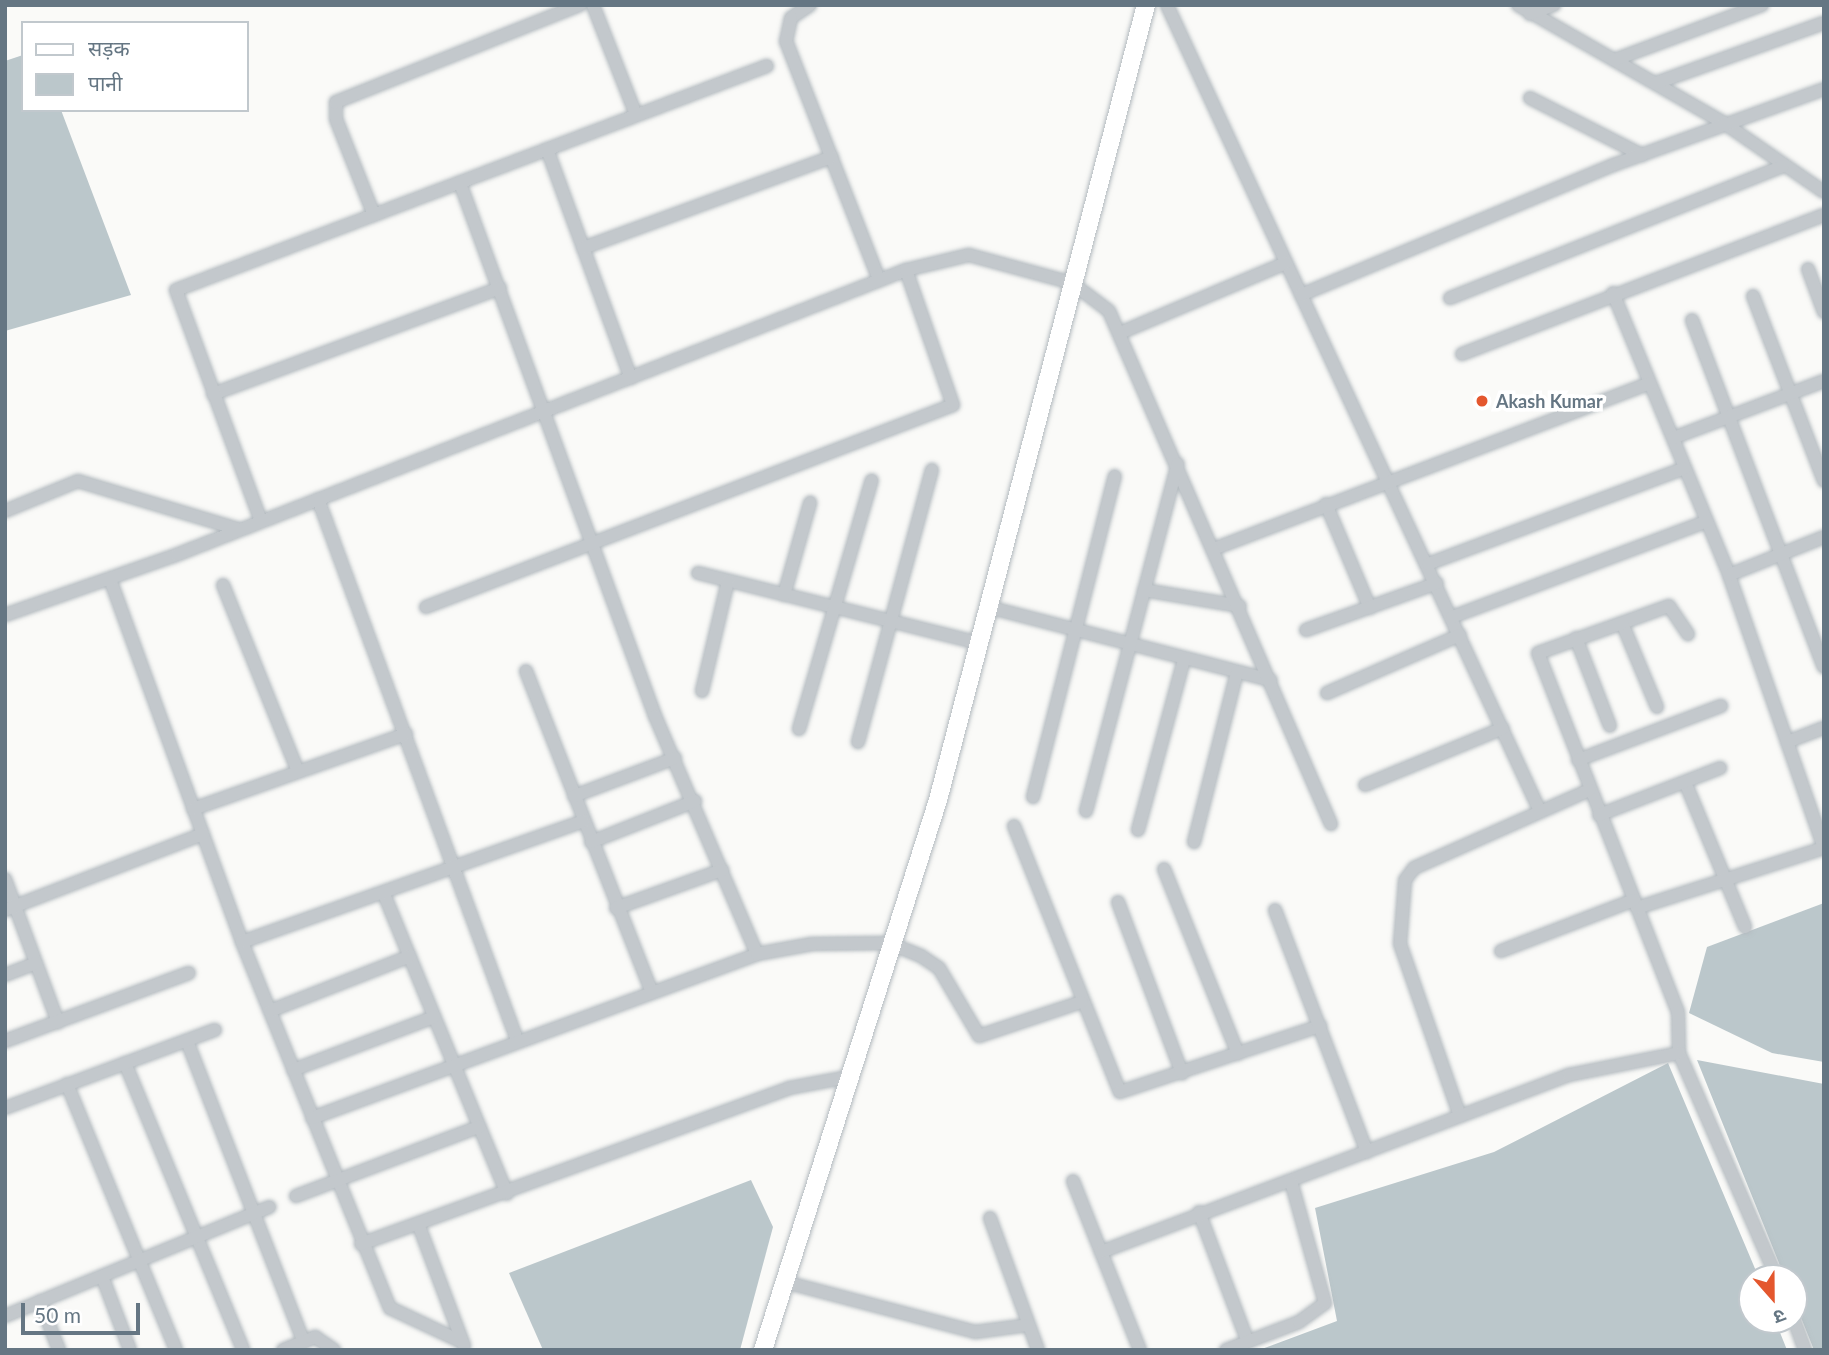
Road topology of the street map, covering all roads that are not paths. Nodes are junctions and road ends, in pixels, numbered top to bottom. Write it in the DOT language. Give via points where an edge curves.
graph roads {
  1 [pos="580,5"];
  2 [pos="593,5"];
  3 [pos="810,5"];
  4 [pos="1146,5"];
  5 [pos="1518,5"];
  6 [pos="1554,5"];
  7 [pos="1762,5"];
  8 [pos="1168,6"];
  9 [pos="1530,14"];
  10 [pos="1824,23"];
  11 [pos="1614,60"];
  12 [pos="767,65"];
  13 [pos="1656,83"];
  14 [pos="1824,89"];
  15 [pos="1530,98"];
  16 [pos="636,115"];
  17 [pos="1724,123"];
  18 [pos="547,149"];
  19 [pos="1642,155"];
  20 [pos="832,157"];
  21 [pos="1783,166"];
  22 [pos="460,183"];
  23 [pos="1824,192"];
  24 [pos="374,215"];
  25 [pos="1824,215"];
  26 [pos="583,248"];
  27 [pos="1286,263"];
  28 [pos="1808,269"];
  29 [pos="906,270"];
  30 [pos="878,280"];
  31 [pos="1072,283"];
  32 [pos="500,288"];
  33 [pos="1820,289"];
  34 [pos="1613,293"];
  35 [pos="1301,295"];
  36 [pos="1753,296"];
  37 [pos="1450,298"];
  38 [pos="1824,312"];
  39 [pos="1692,320"];
  40 [pos="1120,333"];
  41 [pos="1462,354"];
  42 [pos="631,377"];
  43 [pos="1824,381"];
  44 [pos="1650,383"];
  45 [pos="1790,393"];
  46 [pos="213,394"];
  47 [pos="546,411"];
  48 [pos="1727,417"];
  49 [pos="1672,438"];
  50 [pos="1178,464"];
  51 [pos="1685,468"];
  52 [pos="932,470"];
  53 [pos="1115,476"];
  54 [pos="872,480"];
  55 [pos="1385,481"];
  56 [pos="1824,481"];
  57 [pos="318,499"];
  58 [pos="810,503"];
  59 [pos="1326,504"];
  60 [pos="5,510"];
  61 [pos="261,521"];
  62 [pos="1707,521"];
  63 [pos="238,530"];
  64 [pos="1824,537"];
  65 [pos="595,543"];
  66 [pos="1216,548"];
  67 [pos="1782,554"];
  68 [pos="1428,564"];
  69 [pos="698,573"];
  70 [pos="1729,575"];
  71 [pos="110,579"];
  72 [pos="728,581"];
  73 [pos="1437,583"];
  74 [pos="223,585"];
  75 [pos="1144,590"];
  76 [pos="784,595"];
  77 [pos="1240,606"];
  78 [pos="426,607"];
  79 [pos="988,607"];
  80 [pos="837,608"];
  81 [pos="1370,608"];
  82 [pos="5,615"];
  83 [pos="1452,617"];
  84 [pos="890,621"];
  85 [pos="1622,623"];
  86 [pos="1078,630"];
  87 [pos="1306,630"];
  88 [pos="1688,634"];
  89 [pos="1460,635"];
  90 [pos="1576,638"];
  91 [pos="979,643"];
  92 [pos="1131,644"];
  93 [pos="1184,659"];
  94 [pos="1824,667"];
  95 [pos="526,671"];
  96 [pos="1237,672"];
  97 [pos="1271,680"];
  98 [pos="702,691"];
  99 [pos="1327,692"];
  100 [pos="1721,706"];
  101 [pos="1657,707"];
  102 [pos="1610,726"];
  103 [pos="1503,728"];
  104 [pos="1824,728"];
  105 [pos="799,729"];
  106 [pos="405,734"];
  107 [pos="859,742"];
  108 [pos="1787,742"];
  109 [pos="675,758"];
  110 [pos="1578,760"];
  111 [pos="1720,768"];
  112 [pos="298,772"];
  113 [pos="1685,782"];
  114 [pos="1365,785"];
  115 [pos="1589,790"];
  116 [pos="574,796"];
  117 [pos="1034,797"];
  118 [pos="695,801"];
  119 [pos="193,809"];
  120 [pos="1086,811"];
  121 [pos="1539,811"];
  122 [pos="1599,815"];
  123 [pos="583,821"];
  124 [pos="1331,824"];
  125 [pos="1014,826"];
  126 [pos="1138,830"];
  127 [pos="202,834"];
  128 [pos="591,842"];
  129 [pos="1194,842"];
  130 [pos="1824,848"];
  131 [pos="454,868"];
  132 [pos="1164,869"];
  133 [pos="722,870"];
  134 [pos="5,879"];
  135 [pos="1725,879"];
  136 [pos="384,894"];
  137 [pos="1118,902"];
  138 [pos="1636,904"];
  139 [pos="10,908"];
  140 [pos="616,908"];
  141 [pos="1275,910"];
  142 [pos="1745,927"];
  143 [pos="242,942"];
  144 [pos="889,943"];
  145 [pos="1501,951"];
  146 [pos="757,954"];
  147 [pos="410,956"];
  148 [pos="36,963"];
  149 [pos="189,973"];
  150 [pos="5,975"];
  151 [pos="652,992"];
  152 [pos="1081,1002"];
  153 [pos="270,1011"];
  154 [pos="434,1017"];
  155 [pos="58,1022"];
  156 [pos="1320,1026"];
  157 [pos="215,1031"];
  158 [pos="517,1040"];
  159 [pos="5,1041"];
  160 [pos="187,1041"];
  161 [pos="1679,1053"];
  162 [pos="1238,1054"];
  163 [pos="125,1063"];
  164 [pos="453,1065"];
  165 [pos="293,1070"];
  166 [pos="1182,1073"];
  167 [pos="848,1077"];
  168 [pos="67,1084"];
  169 [pos="5,1108"];
  170 [pos="1460,1116"];
  171 [pos="312,1118"];
  172 [pos="479,1127"];
  173 [pos="1367,1152"];
  174 [pos="335,1180"];
  175 [pos="1073,1181"];
  176 [pos="1291,1181"];
  177 [pos="507,1194"];
  178 [pos="296,1196"];
  179 [pos="269,1207"];
  180 [pos="1199,1212"];
  181 [pos="254,1213"];
  182 [pos="990,1217"];
  183 [pos="419,1226"];
  184 [pos="198,1236"];
  185 [pos="361,1244"];
  186 [pos="1101,1252"];
  187 [pos="140,1260"];
  188 [pos="1771,1264"];
  189 [pos="102,1276"];
  190 [pos="785,1282"];
  191 [pos="40,1301"];
  192 [pos="5,1316"];
  193 [pos="1028,1325"];
  194 [pos="1248,1340"];
  195 [pos="304,1342"];
  196 [pos="464,1346"];
  197 [pos="286,1349"];
  198 [pos="59,1350"];
  199 [pos="130,1350"];
  200 [pos="176,1350"];
  201 [pos="243,1350"];
  202 [pos="334,1350"];
  203 [pos="763,1350"];
  204 [pos="1038,1350"];
  205 [pos="1139,1350"];
  206 [pos="1226,1350"];
  1 -- 24 [label="street" via="336,102 336,118"];
  2 -- 16 [label="street"];
  3 -- 20 [label="street" via="785,29"];
  4 -- 31 [label="street"];
  5 -- 9 [label="street"];
  6 -- 9 [label="street"];
  7 -- 11 [label="street"];
  8 -- 27 [label="street"];
  9 -- 11 [label="street"];
  10 -- 13 [label="street"];
  11 -- 13 [label="street"];
  12 -- 16 [label="street"];
  13 -- 17 [label="street"];
  14 -- 17 [label="street"];
  15 -- 19 [label="street"];
  16 -- 18 [label="street"];
  17 -- 19 [label="street"];
  17 -- 21 [label="street"];
  18 -- 22 [label="street"];
  18 -- 26 [label="street"];
  19 -- 35 [label="street"];
  20 -- 26 [label="street"];
  20 -- 30 [label="street"];
  21 -- 23 [label="street"];
  21 -- 37 [label="street"];
  22 -- 24 [label="street"];
  22 -- 32 [label="street"];
  24 -- 46 [label="street" via="176,290"];
  25 -- 34 [label="street"];
  26 -- 42 [label="street"];
  27 -- 35 [label="street"];
  27 -- 40 [label="street"];
  28 -- 33 [label="street"];
  29 -- 30 [label="street"];
  29 -- 31 [label="street" via="969,255"];
  29 -- 65 [label="street" via="953,405"];
  30 -- 42 [label="street"];
  31 -- 40 [label="street" via="1099,299"];
  31 -- 79 [label="street"];
  32 -- 46 [label="street"];
  32 -- 47 [label="street"];
  33 -- 38 [label="street"];
  34 -- 41 [label="street"];
  34 -- 44 [label="street"];
  35 -- 55 [label="street"];
  36 -- 45 [label="street"];
  39 -- 48 [label="street"];
  40 -- 50 [label="street"];
  42 -- 47 [label="street"];
  43 -- 45 [label="street"];
  44 -- 49 [label="street"];
  44 -- 55 [label="street"];
  45 -- 48 [label="street"];
  45 -- 56 [label="street"];
  46 -- 61 [label="street"];
  47 -- 57 [label="street"];
  47 -- 65 [label="street"];
  48 -- 49 [label="street"];
  48 -- 67 [label="street"];
  49 -- 51 [label="street"];
  50 -- 66 [label="street"];
  50 -- 75 [label="street"];
  51 -- 62 [label="street"];
  51 -- 68 [label="street"];
  52 -- 84 [label="street"];
  53 -- 86 [label="street"];
  54 -- 80 [label="street"];
  55 -- 59 [label="street"];
  55 -- 68 [label="street"];
  57 -- 61 [label="street"];
  57 -- 106 [label="street"];
  58 -- 76 [label="street"];
  59 -- 66 [label="street"];
  59 -- 81 [label="street"];
  60 -- 63 [label="street" via="78,481"];
  61 -- 63 [label="street"];
  62 -- 70 [label="street"];
  62 -- 83 [label="street"];
  63 -- 71 [label="street"];
  64 -- 67 [label="street"];
  65 -- 78 [label="street"];
  65 -- 109 [label="street" via="655,716"];
  66 -- 77 [label="street"];
  67 -- 70 [label="street"];
  67 -- 94 [label="street"];
  68 -- 73 [label="street"];
  69 -- 72 [label="street"];
  70 -- 108 [label="street"];
  71 -- 82 [label="street"];
  71 -- 119 [label="street"];
  72 -- 76 [label="street"];
  72 -- 98 [label="street"];
  73 -- 81 [label="street"];
  73 -- 83 [label="street"];
  74 -- 112 [label="street"];
  75 -- 77 [label="street"];
  75 -- 92 [label="street"];
  76 -- 80 [label="street"];
  77 -- 97 [label="street"];
  79 -- 86 [label="street"];
  79 -- 91 [label="street"];
  80 -- 84 [label="street"];
  80 -- 105 [label="street"];
  81 -- 87 [label="street"];
  83 -- 89 [label="street"];
  84 -- 91 [label="street"];
  84 -- 107 [label="street"];
  85 -- 88 [label="street" via="1669,606"];
  85 -- 90 [label="street"];
  85 -- 101 [label="street"];
  86 -- 92 [label="street"];
  86 -- 117 [label="street"];
  89 -- 99 [label="street"];
  89 -- 103 [label="street"];
  90 -- 102 [label="street"];
  90 -- 110 [label="street" via="1537,655"];
  91 -- 144 [label="street" via="938,800"];
  92 -- 93 [label="street"];
  92 -- 120 [label="street"];
  93 -- 96 [label="street"];
  93 -- 126 [label="street"];
  95 -- 116 [label="street"];
  96 -- 97 [label="street"];
  96 -- 129 [label="street"];
  97 -- 124 [label="street"];
  100 -- 110 [label="street"];
  103 -- 114 [label="street"];
  103 -- 121 [label="street"];
  104 -- 108 [label="street"];
  106 -- 112 [label="street"];
  106 -- 131 [label="street"];
  108 -- 130 [label="street"];
  109 -- 116 [label="street"];
  109 -- 118 [label="street"];
  110 -- 115 [label="street"];
  111 -- 113 [label="street"];
  112 -- 119 [label="street"];
  113 -- 122 [label="street"];
  113 -- 135 [label="street"];
  115 -- 121 [label="street"];
  115 -- 122 [label="street"];
  116 -- 123 [label="street"];
  118 -- 128 [label="street"];
  118 -- 133 [label="street"];
  119 -- 127 [label="street"];
  121 -- 170 [label="street" via="1414,868 1402,891 1400,944"];
  122 -- 138 [label="street"];
  123 -- 128 [label="street"];
  123 -- 131 [label="street"];
  125 -- 152 [label="street"];
  127 -- 139 [label="street"];
  127 -- 143 [label="street"];
  128 -- 140 [label="street"];
  130 -- 135 [label="street"];
  131 -- 136 [label="street"];
  131 -- 158 [label="street"];
  132 -- 162 [label="street"];
  133 -- 140 [label="street"];
  133 -- 146 [label="street"];
  134 -- 139 [label="street"];
  135 -- 138 [label="street"];
  135 -- 142 [label="street"];
  136 -- 143 [label="street"];
  136 -- 147 [label="street"];
  137 -- 166 [label="street"];
  138 -- 145 [label="street"];
  138 -- 161 [label="street" via="1678,1013 1675,1038"];
  139 -- 148 [label="street"];
  140 -- 151 [label="street"];
  141 -- 156 [label="street"];
  143 -- 153 [label="street"];
  144 -- 146 [label="street" via="812,944"];
  144 -- 152 [label="street" via="939,968 979,1035"];
  144 -- 167 [label="street"];
  146 -- 151 [label="street"];
  147 -- 153 [label="street"];
  147 -- 154 [label="street"];
  148 -- 150 [label="street"];
  148 -- 155 [label="street"];
  149 -- 155 [label="street"];
  151 -- 158 [label="street"];
  152 -- 166 [label="street" via="1120,1092"];
  153 -- 165 [label="street"];
  154 -- 164 [label="street"];
  154 -- 165 [label="street"];
  155 -- 159 [label="street"];
  156 -- 162 [label="street"];
  156 -- 173 [label="street"];
  157 -- 160 [label="street"];
  158 -- 164 [label="street"];
  160 -- 163 [label="street"];
  160 -- 181 [label="street"];
  161 -- 170 [label="street" via="1569,1075"];
  161 -- 188 [label="street"];
  162 -- 166 [label="street"];
  163 -- 168 [label="street"];
  163 -- 184 [label="street"];
  164 -- 171 [label="street"];
  164 -- 172 [label="street"];
  165 -- 171 [label="street"];
  167 -- 177 [label="street" via="789,1088"];
  167 -- 190 [label="street"];
  168 -- 169 [label="street"];
  168 -- 187 [label="street"];
  170 -- 173 [label="street"];
  171 -- 174 [label="street"];
  172 -- 174 [label="street"];
  172 -- 177 [label="street"];
  173 -- 176 [label="street"];
  174 -- 178 [label="street"];
  174 -- 185 [label="street"];
  175 -- 186 [label="street"];
  176 -- 180 [label="street"];
  176 -- 194 [label="street" via="1325,1303 1299,1322"];
  177 -- 183 [label="street"];
  179 -- 181 [label="street"];
  180 -- 186 [label="street"];
  180 -- 194 [label="street"];
  181 -- 184 [label="street"];
  181 -- 195 [label="street"];
  182 -- 193 [label="street"];
  183 -- 185 [label="street"];
  183 -- 196 [label="street"];
  184 -- 187 [label="street"];
  184 -- 201 [label="street"];
  185 -- 196 [label="street" via="390,1308"];
  186 -- 205 [label="street"];
  187 -- 189 [label="street"];
  187 -- 200 [label="street"];
  189 -- 191 [label="street"];
  189 -- 199 [label="street"];
  190 -- 193 [label="street" via="975,1332"];
  190 -- 203 [label="street"];
  191 -- 192 [label="street"];
  191 -- 198 [label="street"];
  193 -- 204 [label="street"];
  194 -- 206 [label="street"];
  195 -- 197 [label="street"];
  195 -- 202 [label="street" via="316,1337"];
}
